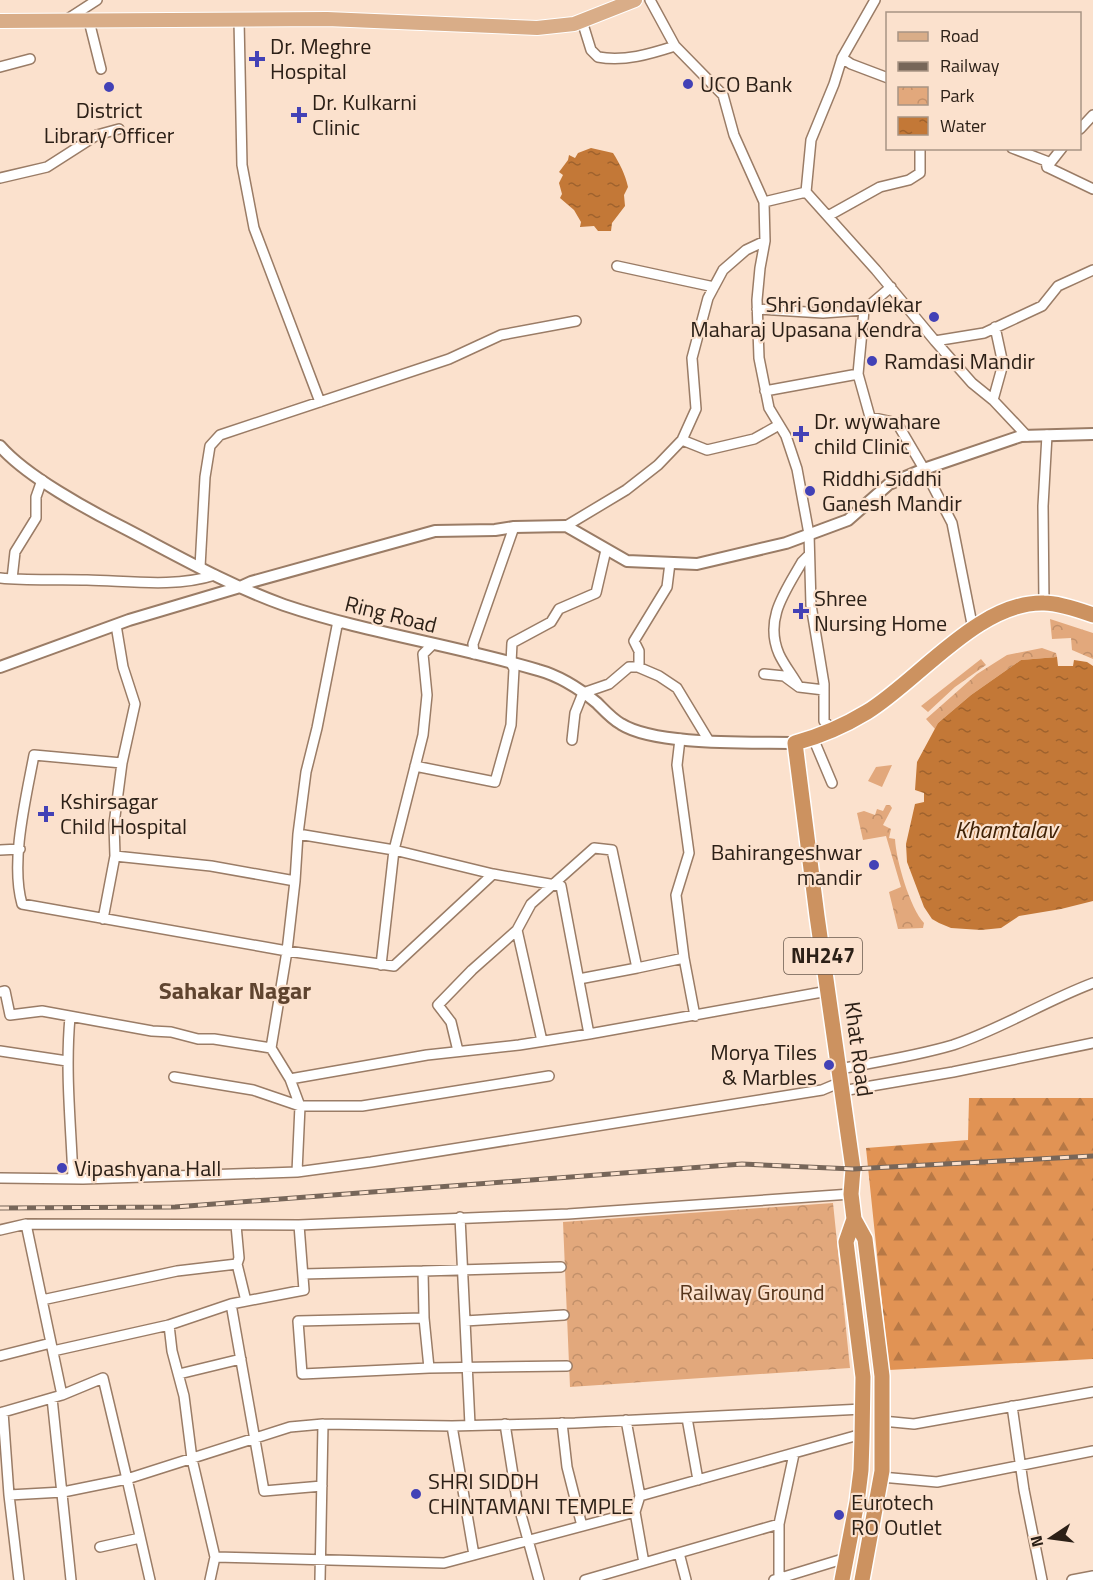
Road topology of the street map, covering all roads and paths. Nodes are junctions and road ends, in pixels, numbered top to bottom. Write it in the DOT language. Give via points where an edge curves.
graph roads {
  1 [pos="97,0"];
  2 [pos="635,0"];
  3 [pos="650,0"];
  4 [pos="875,0"];
  5 [pos="239,20"];
  6 [pos="0,21"];
  7 [pos="63,21"];
  8 [pos="89,21"];
  9 [pos="582,21"];
  10 [pos="675,46"];
  11 [pos="842,58"];
  12 [pos="30,59"];
  13 [pos="0,67"];
  14 [pos="101,69"];
  15 [pos="886,77"];
  16 [pos="1093,115"];
  17 [pos="1081,128"];
  18 [pos="119,129"];
  19 [pos="920,150"];
  20 [pos="1016,150"];
  21 [pos="1060,150"];
  22 [pos="1047,166"];
  23 [pos="0,178"];
  24 [pos="1093,189"];
  25 [pos="806,192"];
  26 [pos="764,202"];
  27 [pos="828,216"];
  28 [pos="765,241"];
  29 [pos="617,266"];
  30 [pos="1093,270"];
  31 [pos="714,287"];
  32 [pos="891,287"];
  33 [pos="758,309"];
  34 [pos="864,310"];
  35 [pos="576,321"];
  36 [pos="995,327"];
  37 [pos="935,341"];
  38 [pos="858,374"];
  39 [pos="765,391"];
  40 [pos="993,400"];
  41 [pos="320,402"];
  42 [pos="779,425"];
  43 [pos="1093,434"];
  44 [pos="1047,435"];
  45 [pos="1028,436"];
  46 [pos="682,440"];
  47 [pos="0,446"];
  48 [pos="4,454"];
  49 [pos="924,469"];
  50 [pos="42,480"];
  51 [pos="566,526"];
  52 [pos="514,527"];
  53 [pos="809,534"];
  54 [pos="606,550"];
  55 [pos="809,555"];
  56 [pos="670,563"];
  57 [pos="200,567"];
  58 [pos="215,575"];
  59 [pos="0,578"];
  60 [pos="12,579"];
  61 [pos="240,587"];
  62 [pos="1044,603"];
  63 [pos="1093,615"];
  64 [pos="341,622"];
  65 [pos="116,625"];
  66 [pos="973,629"];
  67 [pos="433,644"];
  68 [pos="474,654"];
  69 [pos="511,663"];
  70 [pos="0,667"];
  71 [pos="638,667"];
  72 [pos="764,674"];
  73 [pos="799,687"];
  74 [pos="824,690"];
  75 [pos="583,693"];
  76 [pos="833,730"];
  77 [pos="813,738"];
  78 [pos="680,739"];
  79 [pos="572,740"];
  80 [pos="709,741"];
  81 [pos="795,743"];
  82 [pos="122,763"];
  83 [pos="415,766"];
  84 [pos="832,783"];
  85 [pos="298,834"];
  86 [pos="20,849"];
  87 [pos="0,850"];
  88 [pos="394,850"];
  89 [pos="115,856"];
  90 [pos="493,874"];
  91 [pos="295,881"];
  92 [pos="552,885"];
  93 [pos="103,919"];
  94 [pos="517,930"];
  95 [pos="287,951"];
  96 [pos="684,958"];
  97 [pos="381,965"];
  98 [pos="637,968"];
  99 [pos="579,979"];
  100 [pos="1093,983"];
  101 [pos="828,991"];
  102 [pos="0,992"];
  103 [pos="695,1016"];
  104 [pos="70,1017"];
  105 [pos="589,1034"];
  106 [pos="542,1041"];
  107 [pos="1093,1043"];
  108 [pos="272,1047"];
  109 [pos="0,1051"];
  110 [pos="458,1051"];
  111 [pos="67,1061"];
  112 [pos="549,1076"];
  113 [pos="174,1077"];
  114 [pos="290,1079"];
  115 [pos="841,1081"];
  116 [pos="300,1106"];
  117 [pos="297,1172"];
  118 [pos="0,1178"];
  119 [pos="73,1179"];
  120 [pos="851,1194"];
  121 [pos="460,1217"];
  122 [pos="854,1219"];
  123 [pos="26,1224"];
  124 [pos="236,1225"];
  125 [pos="299,1226"];
  126 [pos="0,1230"];
  127 [pos="237,1264"];
  128 [pos="561,1267"];
  129 [pos="462,1269"];
  130 [pos="423,1271"];
  131 [pos="303,1274"];
  132 [pos="42,1300"];
  133 [pos="246,1302"];
  134 [pos="231,1304"];
  135 [pos="564,1315"];
  136 [pos="424,1317"];
  137 [pos="465,1321"];
  138 [pos="169,1325"];
  139 [pos="52,1347"];
  140 [pos="0,1356"];
  141 [pos="241,1359"];
  142 [pos="567,1366"];
  143 [pos="467,1367"];
  144 [pos="429,1368"];
  145 [pos="179,1374"];
  146 [pos="1093,1392"];
  147 [pos="62,1395"];
  148 [pos="52,1398"];
  149 [pos="1012,1406"];
  150 [pos="863,1409"];
  151 [pos="2,1412"];
  152 [pos="687,1418"];
  153 [pos="626,1420"];
  154 [pos="882,1421"];
  155 [pos="323,1424"];
  156 [pos="505,1424"];
  157 [pos="562,1424"];
  158 [pos="470,1425"];
  159 [pos="452,1426"];
  160 [pos="862,1434"];
  161 [pos="255,1438"];
  162 [pos="1093,1451"];
  163 [pos="794,1455"];
  164 [pos="192,1459"];
  165 [pos="1020,1464"];
  166 [pos="881,1477"];
  167 [pos="127,1479"];
  168 [pos="698,1480"];
  169 [pos="322,1486"];
  170 [pos="63,1492"];
  171 [pos="9,1495"];
  172 [pos="640,1496"];
  173 [pos="10,1510"];
  174 [pos="0,1512"];
  175 [pos="635,1512"];
  176 [pos="779,1524"];
  177 [pos="582,1526"];
  178 [pos="140,1538"];
  179 [pos="528,1541"];
  180 [pos="100,1547"];
  181 [pos="679,1553"];
  182 [pos="474,1555"];
  183 [pos="215,1557"];
  184 [pos="846,1558"];
  185 [pos="321,1559"];
  186 [pos="644,1563"];
  187 [pos="1093,1576"];
  188 [pos="777,1579"];
  189 [pos="19,1580"];
  190 [pos="71,1580"];
  191 [pos="150,1580"];
  192 [pos="210,1580"];
  193 [pos="320,1580"];
  194 [pos="539,1580"];
  195 [pos="585,1580"];
  196 [pos="686,1580"];
  197 [pos="842,1580"];
  198 [pos="862,1580"];
  199 [pos="1042,1580"];
  200 [pos="1072,1580"];
  1 -- 7 [label="street"];
  2 -- 9 [label="main road"];
  3 -- 10 [label="street"];
  4 -- 11 [label="street"];
  5 -- 8 [label="main road"];
  5 -- 9 [label="main road" via="327,19 537,28"];
  5 -- 41 [label="street" via="242,165 254,228"];
  6 -- 7 [label="main road"];
  7 -- 8 [label="main road"];
  8 -- 14 [label="street"];
  9 -- 10 [label="street" via="591,50 598,57 621,59"];
  10 -- 26 [label="street" via="723,95 734,135"];
  11 -- 15 [label="street"];
  11 -- 25 [label="street" via="811,140"];
  12 -- 13 [label="street"];
  16 -- 17 [label="street"];
  18 -- 23 [label="street" via="97,135 47,167"];
  19 -- 27 [label="street" via="920,173 880,188"];
  20 -- 22 [label="street" via="1046,161"];
  21 -- 22 [label="street"];
  22 -- 24 [label="street"];
  25 -- 26 [label="street"];
  25 -- 27 [label="street"];
  26 -- 28 [label="street"];
  27 -- 32 [label="street"];
  28 -- 31 [label="street" via="746,250 723,270"];
  28 -- 33 [label="street"];
  29 -- 31 [label="street"];
  30 -- 36 [label="street" via="1058,286 1042,306"];
  31 -- 46 [label="street" via="692,358 696,409"];
  32 -- 34 [label="street"];
  32 -- 37 [label="street"];
  33 -- 34 [label="street" via="823,313"];
  33 -- 39 [label="street" via="759,358"];
  34 -- 38 [label="street"];
  35 -- 41 [label="street" via="501,335 449,359"];
  36 -- 37 [label="street" via="984,333"];
  36 -- 40 [label="street" via="1003,364"];
  37 -- 40 [label="street" via="972,383"];
  38 -- 39 [label="street"];
  38 -- 49 [label="street" via="870,417 897,423"];
  39 -- 42 [label="street"];
  40 -- 45 [label="street"];
  41 -- 57 [label="street" via="220,435 210,446"];
  42 -- 46 [label="street" via="754,439 706,450"];
  42 -- 53 [label="street" via="797,469"];
  43 -- 44 [label="street"];
  44 -- 45 [label="street"];
  44 -- 62 [label="street"];
  45 -- 49 [label="street"];
  46 -- 51 [label="street" via="626,490"];
  47 -- 48 [label="street, Ring Road"];
  48 -- 50 [label="street, Ring Road"];
  49 -- 53 [label="street" via="889,484 848,520"];
  49 -- 66 [label="street" via="952,523"];
  50 -- 57 [label="street, Ring Road" via="99,515"];
  50 -- 60 [label="street" via="36,497 36,519 15,552"];
  51 -- 52 [label="street"];
  51 -- 54 [label="street"];
  52 -- 61 [label="street" via="435,531"];
  52 -- 68 [label="street" via="473,644"];
  53 -- 55 [label="street"];
  53 -- 56 [label="street" via="697,564"];
  54 -- 56 [label="street" via="627,561"];
  54 -- 69 [label="street" via="596,593 559,609 550,622 512,643"];
  55 -- 73 [label="street" via="775,612 774,622 779,654"];
  55 -- 74 [label="street" via="811,605"];
  56 -- 71 [label="street" via="667,587 634,641 639,651"];
  57 -- 58 [label="street, Ring Road"];
  58 -- 60 [label="street" via="196,581 132,583"];
  58 -- 61 [label="street, Ring Road"];
  59 -- 60 [label="street"];
  61 -- 64 [label="street, Ring Road"];
  61 -- 65 [label="street"];
  62 -- 63 [label="highway"];
  62 -- 66 [label="highway" via="1014,607"];
  64 -- 67 [label="street, Ring Road"];
  64 -- 85 [label="street" via="306,772"];
  65 -- 70 [label="street"];
  65 -- 82 [label="street" via="123,667 135,704"];
  66 -- 76 [label="highway" via="867,712"];
  67 -- 68 [label="street, Ring Road"];
  67 -- 83 [label="street" via="423,654 427,695"];
  68 -- 69 [label="street, Ring Road"];
  69 -- 75 [label="street, Ring Road" via="540,670"];
  69 -- 83 [label="street" via="511,725 495,782"];
  71 -- 75 [label="street" via="629,667 609,684"];
  71 -- 80 [label="street" via="678,688"];
  72 -- 73 [label="street" via="784,676"];
  73 -- 74 [label="street"];
  74 -- 76 [label="street" via="824,721"];
  75 -- 78 [label="street, Ring Road" via="621,724 647,734"];
  75 -- 79 [label="street" via="575,713"];
  76 -- 77 [label="highway"];
  77 -- 81 [label="highway"];
  77 -- 84 [label="street"];
  78 -- 80 [label="street, Ring Road"];
  78 -- 96 [label="street" via="676,765 689,853 676,895"];
  80 -- 81 [label="street, Ring Road"];
  81 -- 101 [label="highway, Khat Road / NH247"];
  82 -- 86 [label="street" via="33,755"];
  82 -- 89 [label="street" via="114,824"];
  83 -- 88 [label="street"];
  85 -- 88 [label="street"];
  85 -- 91 [label="street"];
  86 -- 87 [label="street"];
  86 -- 93 [label="street" via="17,888 22,904"];
  88 -- 90 [label="street"];
  88 -- 97 [label="street"];
  89 -- 91 [label="street" via="211,866"];
  89 -- 93 [label="street"];
  90 -- 92 [label="street"];
  90 -- 97 [label="street" via="394,966"];
  91 -- 95 [label="street"];
  92 -- 94 [label="street" via="531,904"];
  92 -- 98 [label="street" via="594,848 612,850"];
  92 -- 99 [label="street" via="561,886"];
  93 -- 95 [label="street"];
  94 -- 106 [label="street"];
  94 -- 110 [label="street" via="438,1005 451,1022"];
  95 -- 97 [label="street"];
  95 -- 108 [label="street"];
  96 -- 98 [label="street"];
  96 -- 103 [label="street"];
  98 -- 99 [label="street"];
  99 -- 105 [label="street"];
  100 -- 115 [label="street" via="954,1044 904,1057"];
  101 -- 103 [label="street"];
  101 -- 115 [label="highway, Khat Road / NH247"];
  102 -- 104 [label="street" via="5,991 10,1015 42,1011"];
  103 -- 105 [label="street"];
  104 -- 108 [label="street"];
  104 -- 111 [label="street"];
  105 -- 106 [label="street"];
  106 -- 110 [label="street"];
  107 -- 115 [label="street" via="953,1072"];
  108 -- 114 [label="street"];
  109 -- 111 [label="street"];
  110 -- 114 [label="street"];
  111 -- 119 [label="street"];
  112 -- 116 [label="street" via="362,1106"];
  113 -- 116 [label="street" via="253,1090"];
  114 -- 116 [label="street"];
  115 -- 117 [label="street" via="822,1090"];
  115 -- 120 [label="highway, Khat Road / NH247" via="853,1169"];
  116 -- 117 [label="street"];
  117 -- 119 [label="street"];
  118 -- 119 [label="street"];
  120 -- 121 [label="street" via="568,1214"];
  120 -- 122 [label="highway, Khat Road / NH247"];
  121 -- 125 [label="street"];
  121 -- 129 [label="street"];
  122 -- 150 [label="highway, Khat Road / NH247" via="846,1242 863,1377"];
  122 -- 154 [label="highway, Khat Road / NH247" via="866,1239 882,1376"];
  123 -- 124 [label="street"];
  123 -- 126 [label="street"];
  123 -- 132 [label="street"];
  124 -- 125 [label="street"];
  124 -- 127 [label="street"];
  125 -- 131 [label="street"];
  127 -- 132 [label="street" via="177,1271"];
  127 -- 133 [label="street"];
  128 -- 129 [label="street"];
  129 -- 130 [label="street"];
  129 -- 137 [label="street"];
  130 -- 131 [label="street"];
  130 -- 136 [label="street"];
  131 -- 133 [label="street" via="304,1290"];
  132 -- 139 [label="street"];
  133 -- 134 [label="street"];
  134 -- 138 [label="street"];
  134 -- 141 [label="street"];
  135 -- 137 [label="street"];
  136 -- 144 [label="street"];
  136 -- 144 [label="street" via="298,1322 302,1374"];
  137 -- 143 [label="street"];
  138 -- 139 [label="street"];
  138 -- 145 [label="street"];
  139 -- 140 [label="street"];
  139 -- 147 [label="street"];
  141 -- 145 [label="street"];
  141 -- 161 [label="street"];
  142 -- 143 [label="street"];
  143 -- 144 [label="street"];
  143 -- 158 [label="street"];
  145 -- 164 [label="street"];
  146 -- 149 [label="street"];
  147 -- 148 [label="street"];
  147 -- 167 [label="street" via="104,1378"];
  148 -- 151 [label="street"];
  148 -- 170 [label="street"];
  149 -- 154 [label="street" via="914,1424"];
  149 -- 165 [label="street"];
  150 -- 152 [label="street"];
  150 -- 160 [label="highway, Khat Road / NH247"];
  151 -- 171 [label="street"];
  152 -- 153 [label="street"];
  152 -- 168 [label="street"];
  153 -- 157 [label="street"];
  153 -- 172 [label="street"];
  154 -- 166 [label="highway, Khat Road / NH247"];
  155 -- 159 [label="street"];
  155 -- 161 [label="street" via="290,1427"];
  155 -- 169 [label="street"];
  156 -- 157 [label="street"];
  156 -- 158 [label="street"];
  156 -- 179 [label="street"];
  157 -- 177 [label="street" via="567,1467"];
  158 -- 159 [label="street"];
  159 -- 182 [label="street"];
  160 -- 163 [label="street"];
  160 -- 184 [label="highway, Khat Road / NH247" via="860,1481"];
  161 -- 164 [label="street"];
  161 -- 169 [label="street" via="264,1491"];
  162 -- 165 [label="street"];
  163 -- 168 [label="street"];
  163 -- 176 [label="street"];
  164 -- 167 [label="street"];
  164 -- 183 [label="street"];
  165 -- 166 [label="street" via="937,1482"];
  165 -- 199 [label="street"];
  166 -- 198 [label="highway, Khat Road / NH247"];
  167 -- 170 [label="street"];
  167 -- 178 [label="street"];
  168 -- 172 [label="street"];
  169 -- 185 [label="street"];
  170 -- 171 [label="street"];
  170 -- 190 [label="street"];
  171 -- 173 [label="street"];
  172 -- 175 [label="street"];
  173 -- 174 [label="street"];
  173 -- 189 [label="street"];
  175 -- 177 [label="street"];
  175 -- 186 [label="street"];
  176 -- 181 [label="street"];
  176 -- 188 [label="street"];
  177 -- 179 [label="street"];
  178 -- 180 [label="street"];
  178 -- 191 [label="street"];
  179 -- 182 [label="street"];
  179 -- 194 [label="street"];
  181 -- 186 [label="street"];
  181 -- 196 [label="street"];
  182 -- 185 [label="street" via="444,1563"];
  183 -- 185 [label="street"];
  183 -- 192 [label="street"];
  184 -- 188 [label="street"];
  184 -- 197 [label="highway, Khat Road / NH247"];
  185 -- 193 [label="street"];
  186 -- 195 [label="street"];
  187 -- 200 [label="street"];
}
